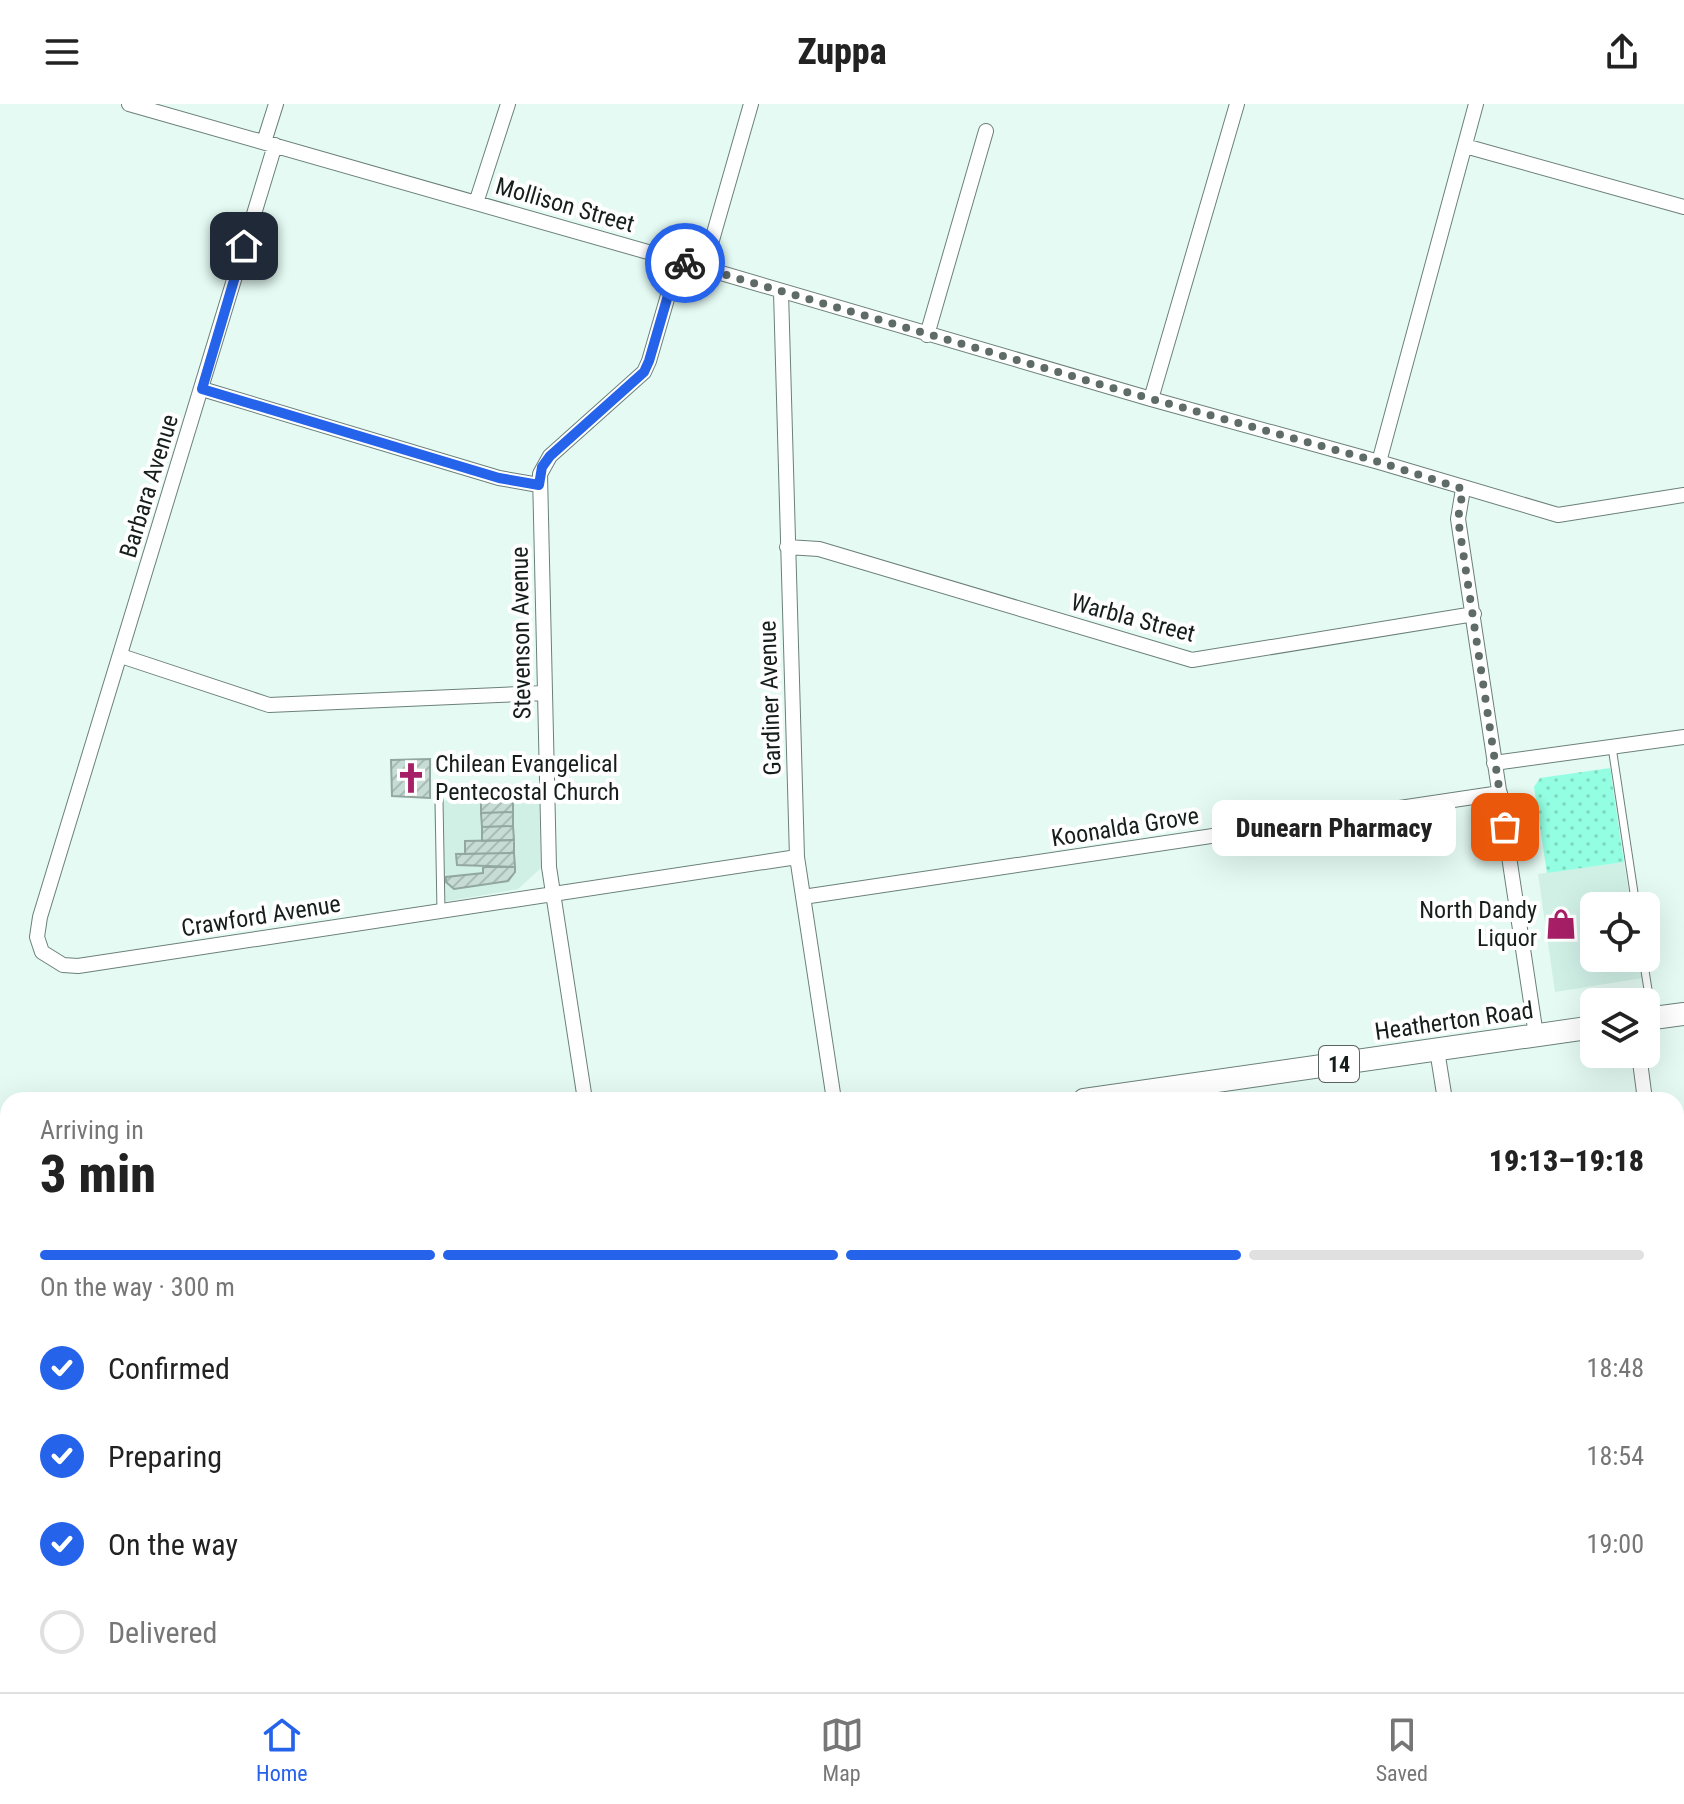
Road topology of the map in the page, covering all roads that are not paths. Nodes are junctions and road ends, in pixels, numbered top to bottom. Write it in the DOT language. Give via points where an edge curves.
graph roads {
  1 [pos="129,104"];
  2 [pos="276,104"];
  3 [pos="508,104"];
  4 [pos="751,104"];
  5 [pos="1237,104"];
  6 [pos="1476,104"];
  7 [pos="986,131"];
  8 [pos="269,144"];
  9 [pos="1465,146"];
  10 [pos="476,203"];
  11 [pos="1684,207"];
  12 [pos="678,261"];
  13 [pos="704,268"];
  14 [pos="781,292"];
  15 [pos="927,335"];
  16 [pos="202,389"];
  17 [pos="1151,399"];
  18 [pos="1379,462"];
  19 [pos="539,485"];
  20 [pos="1463,489"];
  21 [pos="1684,495"];
  22 [pos="787,547"];
  23 [pos="1474,614"];
  24 [pos="121,656"];
  25 [pos="544,693"];
  26 [pos="1684,737"];
  27 [pos="1612,747"];
  28 [pos="1494,763"];
  29 [pos="1500,793"];
  30 [pos="439,800"];
  31 [pos="797,857"];
  32 [pos="1634,892"];
  33 [pos="553,895"];
  34 [pos="803,897"];
  35 [pos="441,912"];
  36 [pos="1684,1014"];
  37 [pos="1660,1017"];
  38 [pos="1580,1029"];
  39 [pos="1536,1035"];
  40 [pos="1437,1050"];
  41 [pos="1641,1068"];
  42 [pos="584,1092"];
  43 [pos="833,1092"];
  44 [pos="1140,1092"];
  45 [pos="1444,1092"];
  46 [pos="1644,1092"];
  1 -- 8 [label="street, Mollison Street"];
  2 -- 8 [label="street, Barbara Avenue"];
  3 -- 10 [label="street"];
  4 -- 13 [label="street"];
  5 -- 17 [label="street"];
  6 -- 9 [label="street"];
  7 -- 15 [label="street"];
  8 -- 10 [label="street, Mollison Street"];
  8 -- 16 [label="street, Barbara Avenue"];
  9 -- 11 [label="street"];
  9 -- 18 [label="street"];
  10 -- 12 [label="street, Mollison Street"];
  12 -- 13 [label="street, Mollison Street"];
  12 -- 19 [label="street, Stevenson Avenue" via="644,372 550,456"];
  13 -- 14 [label="street, Mollison Street"];
  14 -- 15 [label="street, Mollison Street"];
  14 -- 22 [label="street, Gardiner Avenue"];
  15 -- 17 [label="street, Mollison Street"];
  16 -- 19 [label="street" via="499,478"];
  16 -- 24 [label="street, Barbara Avenue"];
  17 -- 18 [label="street, Mollison Street"];
  18 -- 20 [label="street, Mollison Street"];
  19 -- 25 [label="street, Stevenson Avenue"];
  20 -- 21 [label="street, Mollison Street" via="1558,515"];
  20 -- 23 [label="street" via="1458,519"];
  22 -- 23 [label="street, Warbla Street" via="819,549 1192,660"];
  22 -- 31 [label="street, Gardiner Avenue"];
  23 -- 28 [label="street"];
  24 -- 25 [label="street" via="269,705"];
  24 -- 35 [label="street, Crawford Avenue" via="37,929 42,952 51,960 78,966"];
  25 -- 33 [label="street, Stevenson Avenue"];
  26 -- 27 [label="street"];
  27 -- 28 [label="street"];
  27 -- 32 [label="lane"];
  28 -- 29 [label="street"];
  29 -- 34 [label="street, Koonalda Grove"];
  29 -- 39 [label="street"];
  30 -- 35 [label="lane"];
  31 -- 33 [label="street, Crawford Avenue"];
  31 -- 34 [label="street, Gardiner Avenue"];
  33 -- 35 [label="street, Crawford Avenue"];
  33 -- 42 [label="street, Stevenson Avenue"];
  34 -- 43 [label="street, Gardiner Avenue"];
  36 -- 37 [label="main road"];
  38 -- 39 [label="main road, Heatherton Road / 14"];
  39 -- 40 [label="main road, Heatherton Road / 14"];
  40 -- 44 [label="main road, Heatherton Road / 14"];
  40 -- 45 [label="street"];
  41 -- 46 [label="street"];
}
